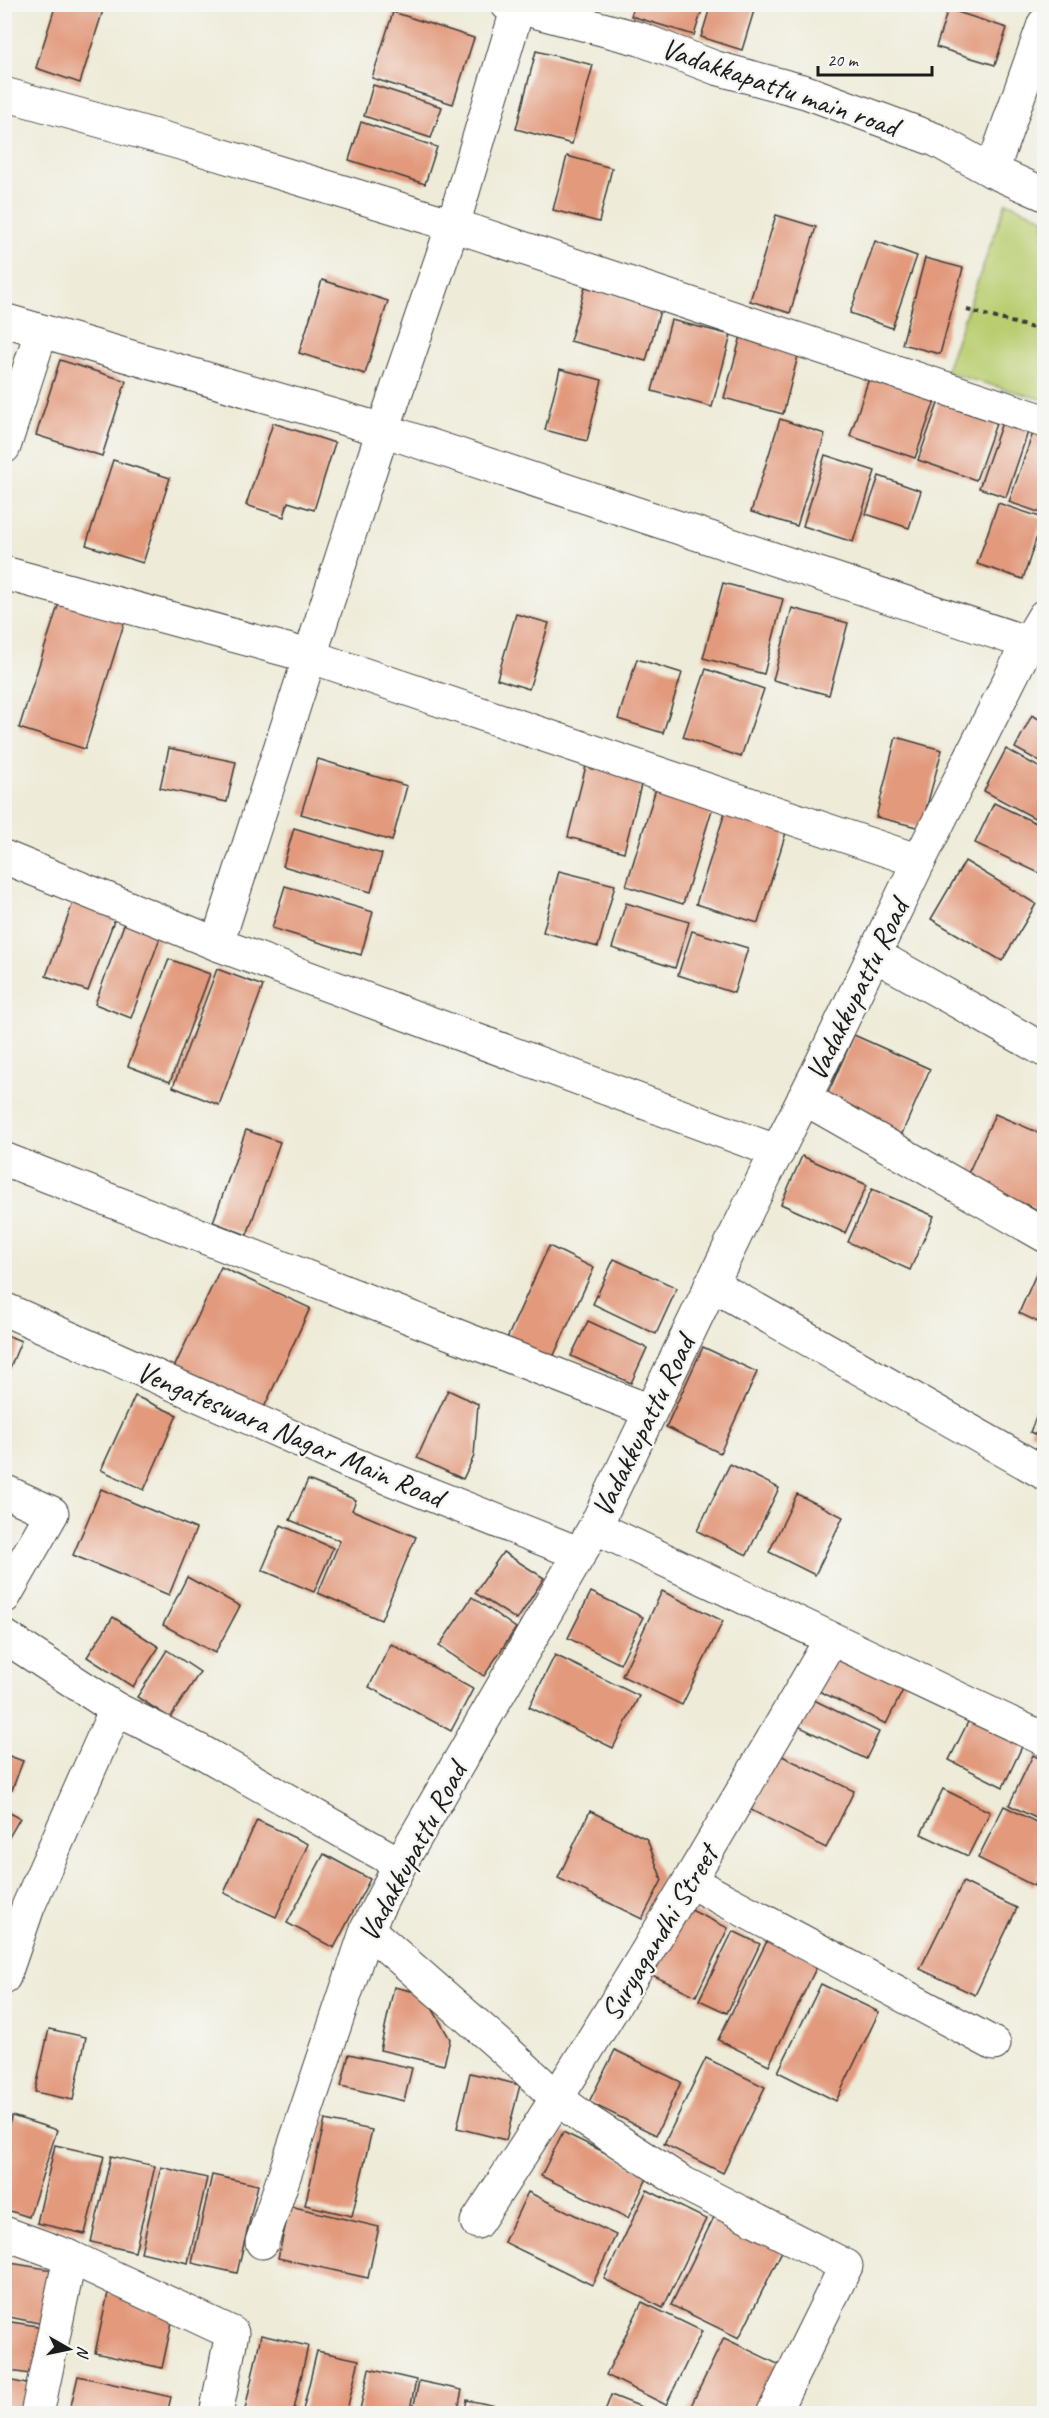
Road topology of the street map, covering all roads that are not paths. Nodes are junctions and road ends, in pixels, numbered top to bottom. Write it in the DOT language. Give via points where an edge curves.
graph roads {
  1 [pos="512,6"];
  2 [pos="605,17"];
  3 [pos="1044,24"];
  4 [pos="4,94"];
  5 [pos="992,171"];
  6 [pos="1044,194"];
  7 [pos="453,225"];
  8 [pos="4,320"];
  9 [pos="41,332"];
  10 [pos="1044,421"];
  11 [pos="383,430"];
  12 [pos="4,447"];
  13 [pos="4,573"];
  14 [pos="1036,629"];
  15 [pos="309,656"];
  16 [pos="4,857"];
  17 [pos="919,861"];
  18 [pos="217,944"];
  19 [pos="875,955"];
  20 [pos="1044,1050"];
  21 [pos="804,1098"];
  22 [pos="778,1152"];
  23 [pos="4,1160"];
  24 [pos="1044,1235"];
  25 [pos="711,1284"];
  26 [pos="4,1309"];
  27 [pos="650,1411"];
  28 [pos="1044,1473"];
  29 [pos="4,1491"];
  30 [pos="586,1540"];
  31 [pos="4,1597"];
  32 [pos="4,1636"];
  33 [pos="831,1639"];
  34 [pos="116,1708"];
  35 [pos="1044,1738"];
  36 [pos="400,1864"];
  37 [pos="690,1882"];
  38 [pos="367,1929"];
  39 [pos="4,1977"];
  40 [pos="994,2044"];
  41 [pos="558,2099"];
  42 [pos="477,2222"];
  43 [pos="4,2233"];
  44 [pos="262,2242"];
  45 [pos="70,2257"];
  46 [pos="37,2414"];
  47 [pos="216,2414"];
  48 [pos="773,2414"];
  1 -- 2 [label="street, Vadakkapattu main road"];
  1 -- 7 [label="street"];
  2 -- 5 [label="street, Vadakkapattu main road" via="640,39 716,68 806,92 936,140"];
  3 -- 5 [label="street"];
  4 -- 7 [label="street"];
  5 -- 6 [label="street, Vadakkapattu main road"];
  7 -- 10 [label="street"];
  7 -- 11 [label="street"];
  8 -- 9 [label="street"];
  9 -- 11 [label="street"];
  9 -- 12 [label="street"];
  11 -- 14 [label="street"];
  11 -- 15 [label="street"];
  13 -- 15 [label="street"];
  14 -- 17 [label="street, Vadakkupattu Road"];
  15 -- 17 [label="street"];
  15 -- 18 [label="street"];
  16 -- 18 [label="street"];
  17 -- 19 [label="street, Vadakkupattu Road"];
  18 -- 22 [label="street"];
  19 -- 20 [label="street"];
  19 -- 21 [label="street, Vadakkupattu Road"];
  21 -- 22 [label="street, Vadakkupattu Road"];
  21 -- 24 [label="street"];
  22 -- 25 [label="street, Vadakkupattu Road"];
  23 -- 27 [label="street"];
  25 -- 27 [label="street, Vadakkupattu Road"];
  25 -- 28 [label="street"];
  26 -- 30 [label="street, Vengateswara Nagar Main Road" via="351,1464"];
  27 -- 30 [label="street, Vadakkupattu Road"];
  29 -- 31 [label="street" via="52,1513"];
  30 -- 33 [label="street, Vengateswara Nagar Main Road"];
  30 -- 36 [label="street, Vadakkupattu Road"];
  32 -- 34 [label="street"];
  33 -- 35 [label="street, Vengateswara Nagar Main Road"];
  33 -- 37 [label="street, Suryagandhi Street"];
  34 -- 36 [label="street"];
  34 -- 39 [label="street" via="28,1907"];
  36 -- 38 [label="street, Vadakkupattu Road"];
  37 -- 40 [label="street"];
  37 -- 41 [label="street, Suryagandhi Street"];
  38 -- 41 [label="street"];
  38 -- 44 [label="street, Vadakkupattu Road"];
  41 -- 42 [label="street, Suryagandhi Street"];
  41 -- 48 [label="street" via="683,2183 846,2266"];
  43 -- 45 [label="street"];
  45 -- 46 [label="street"];
  45 -- 47 [label="street" via="232,2333"];
}
